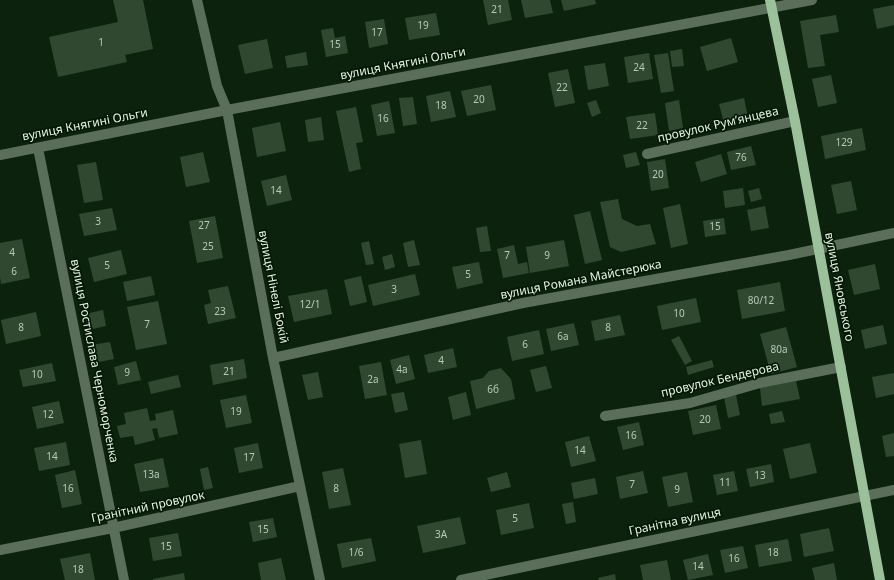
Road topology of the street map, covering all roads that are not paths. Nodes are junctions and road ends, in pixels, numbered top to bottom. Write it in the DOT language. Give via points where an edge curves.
graph roads {
  1 [pos="197,0"];
  2 [pos="812,0"];
  3 [pos="770,4"];
  4 [pos="227,110"];
  5 [pos="795,121"];
  6 [pos="38,148"];
  7 [pos="647,154"];
  8 [pos="0,155"];
  9 [pos="894,234"];
  10 [pos="818,249"];
  11 [pos="273,358"];
  12 [pos="841,367"];
  13 [pos="606,416"];
  14 [pos="300,486"];
  15 [pos="894,490"];
  16 [pos="864,496"];
  17 [pos="113,528"];
  18 [pos="0,550"];
  19 [pos="124,580"];
  20 [pos="320,580"];
  21 [pos="461,580"];
  22 [pos="880,580"];
  1 -- 4 [label="street, вулиця Нінелі Бокій" via="217,86"];
  2 -- 3 [label="street, вулиця Княгині Ольги"];
  3 -- 4 [label="street, вулиця Княгині Ольги"];
  3 -- 5 [label="main road, вулиця Яновського"];
  4 -- 6 [label="street, вулиця Княгині Ольги"];
  4 -- 11 [label="street, вулиця Нінелі Бокій"];
  5 -- 7 [label="street, провулок Румʼянцева"];
  5 -- 10 [label="main road, вулиця Яновського"];
  6 -- 8 [label="street, вулиця Княгині Ольги"];
  6 -- 17 [label="street, вулиця Ростислава Черноморченка"];
  9 -- 10 [label="street, вулиця Романа Майстерюка"];
  10 -- 11 [label="street, вулиця Романа Майстерюка" via="523,303"];
  10 -- 12 [label="main road, вулиця Яновського"];
  11 -- 14 [label="street, вулиця Нінелі Бокій"];
  12 -- 13 [label="street, провулок Бендерова" via="760,383 690,403"];
  12 -- 16 [label="main road, вулиця Яновського"];
  14 -- 17 [label="street, Гранітний провулок"];
  14 -- 20 [label="street, вулиця Нінелі Бокій"];
  15 -- 16 [label="street, Гранітна вулиця"];
  16 -- 21 [label="street, Гранітна вулиця"];
  16 -- 22 [label="main road, вулиця Яновського"];
  17 -- 18 [label="street, Гранітний провулок"];
  17 -- 19 [label="street, вулиця Ростислава Черноморченка"];
}
